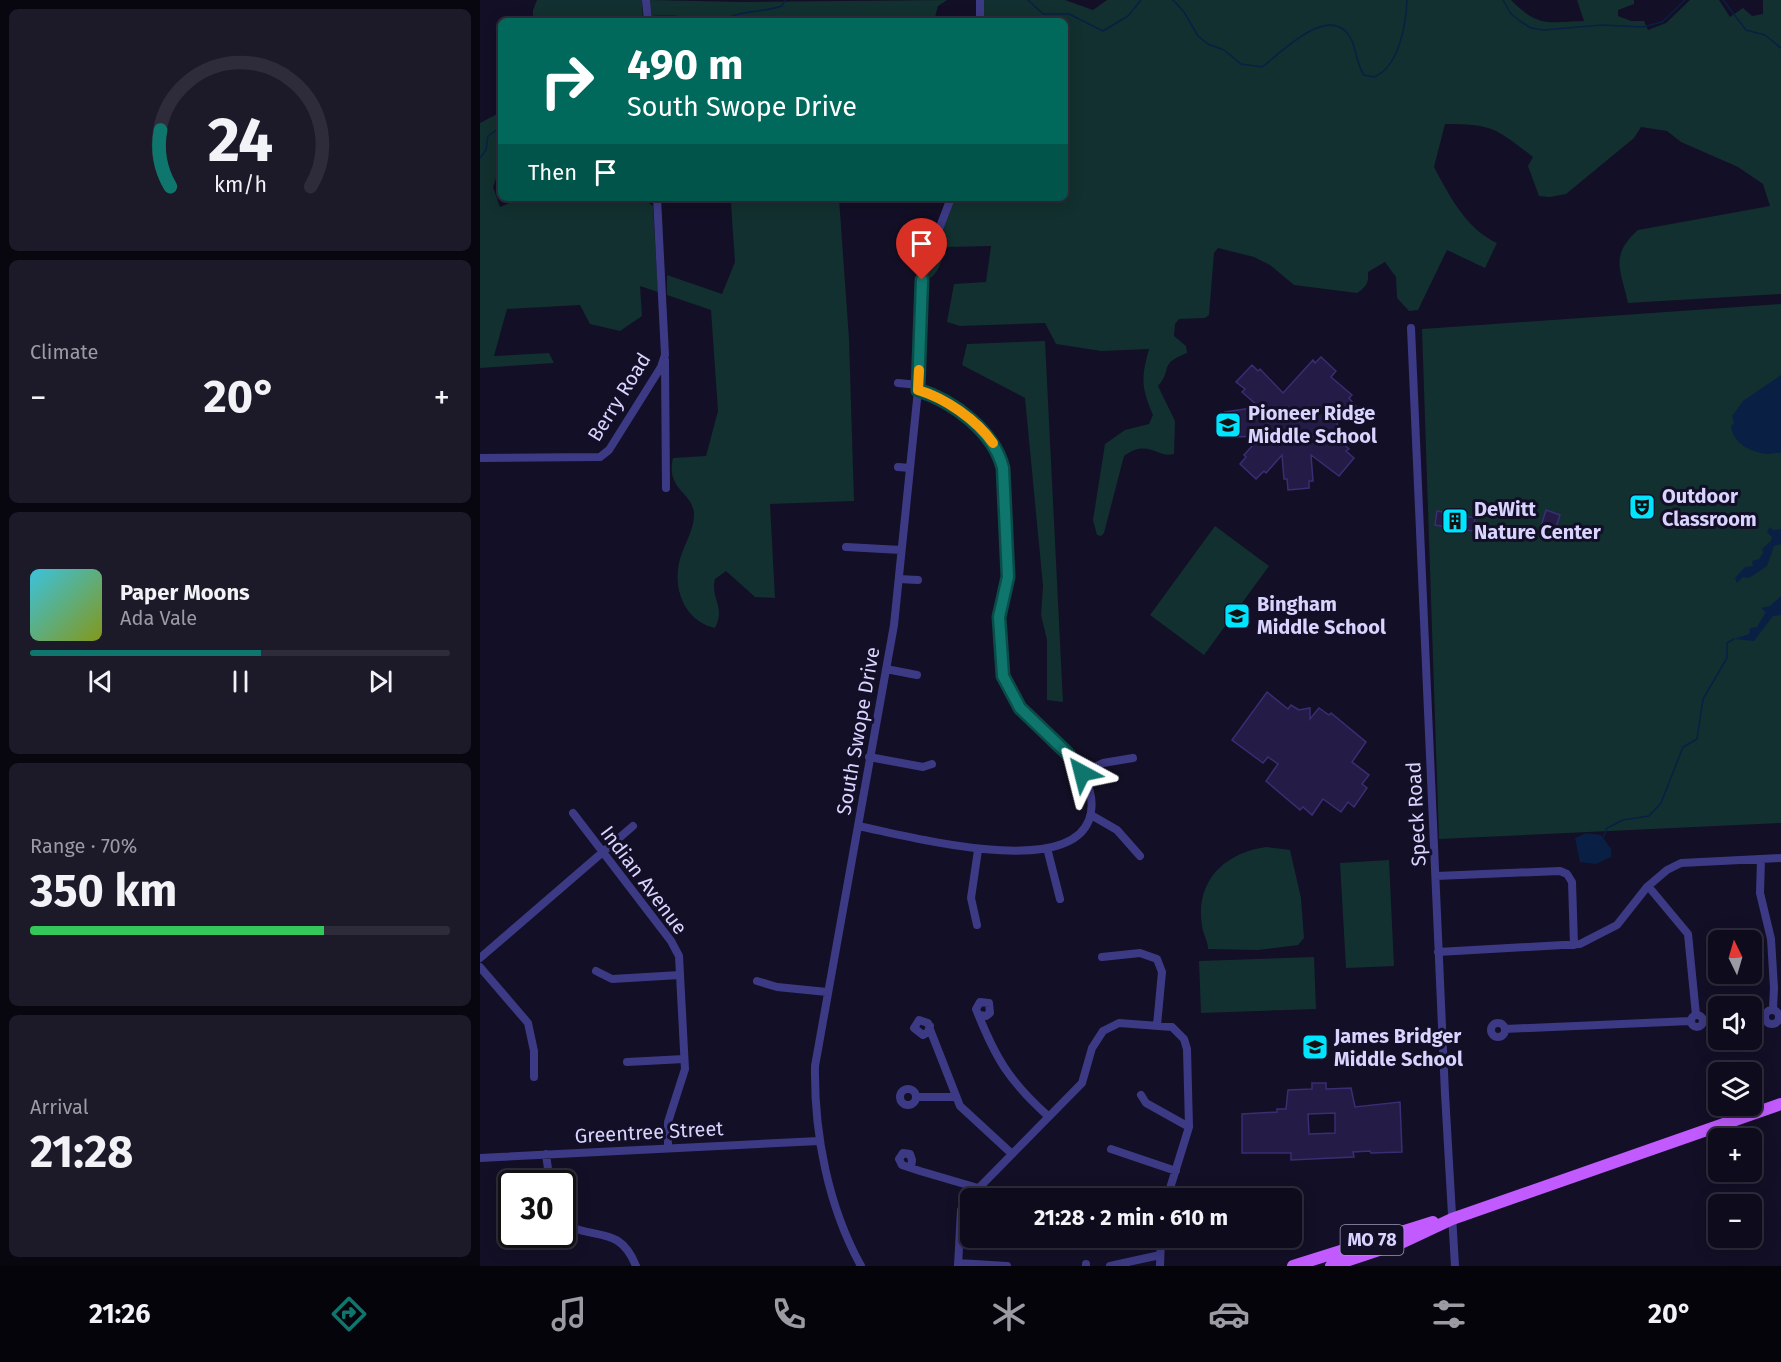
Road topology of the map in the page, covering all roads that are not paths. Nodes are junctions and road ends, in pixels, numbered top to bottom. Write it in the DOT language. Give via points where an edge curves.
graph roads {
  1 [pos="646,0"];
  2 [pos="980,0"];
  3 [pos="648,18"];
  4 [pos="980,18"];
  5 [pos="657,201"];
  6 [pos="950,201"];
  7 [pos="1411,328"];
  8 [pos="665,355"];
  9 [pos="898,383"];
  10 [pos="919,387"];
  11 [pos="480,458"];
  12 [pos="898,467"];
  13 [pos="910,468"];
  14 [pos="666,488"];
  15 [pos="846,547"];
  16 [pos="901,550"];
  17 [pos="899,579"];
  18 [pos="918,580"];
  19 [pos="886,669"];
  20 [pos="917,675"];
  21 [pos="869,758"];
  22 [pos="1133,759"];
  23 [pos="932,764"];
  24 [pos="1082,773"];
  25 [pos="573,813"];
  26 [pos="1090,815"];
  27 [pos="633,826"];
  28 [pos="858,826"];
  29 [pos="1047,849"];
  30 [pos="978,850"];
  31 [pos="603,852"];
  32 [pos="1140,856"];
  33 [pos="1781,858"];
  34 [pos="1761,859"];
  35 [pos="1436,876"];
  36 [pos="1648,886"];
  37 [pos="1060,899"];
  38 [pos="977,925"];
  39 [pos="1574,945"];
  40 [pos="1438,952"];
  41 [pos="1102,957"];
  42 [pos="480,958"];
  43 [pos="480,967"];
  44 [pos="596,971"];
  45 [pos="680,975"];
  46 [pos="757,981"];
  47 [pos="827,992"];
  48 [pos="1773,1009"];
  49 [pos="979,1015"];
  50 [pos="1762,1017"];
  51 [pos="1765,1017"];
  52 [pos="1697,1019"];
  53 [pos="1708,1020"];
  54 [pos="1157,1024"];
  55 [pos="930,1026"];
  56 [pos="1505,1029"];
  57 [pos="684,1059"];
  58 [pos="627,1062"];
  59 [pos="534,1077"];
  60 [pos="1141,1095"];
  61 [pos="916,1097"];
  62 [pos="954,1097"];
  63 [pos="1781,1104"];
  64 [pos="1048,1116"];
  65 [pos="1189,1127"];
  66 [pos="819,1141"];
  67 [pos="668,1147"];
  68 [pos="1111,1149"];
  69 [pos="1011,1153"];
  70 [pos="546,1154"];
  71 [pos="480,1158"];
  72 [pos="910,1168"];
  73 [pos="548,1170"];
  74 [pos="1176,1171"];
  75 [pos="978,1188"];
  76 [pos="1170,1188"];
  77 [pos="1452,1219"];
  78 [pos="960,1228"];
  79 [pos="576,1229"];
  80 [pos="1160,1248"];
  81 [pos="1160,1255"];
  82 [pos="958,1264"];
  83 [pos="636,1266"];
  84 [pos="861,1266"];
  85 [pos="1000,1266"];
  86 [pos="1007,1266"];
  87 [pos="1110,1266"];
  88 [pos="1160,1266"];
  89 [pos="1293,1266"];
  90 [pos="1331,1266"];
  91 [pos="1455,1266"];
  1 -- 3 [label="street"];
  2 -- 4 [label="street"];
  5 -- 8 [label="street, Berry Road"];
  6 -- 10 [label="street, South Swope Drive" via="924,268"];
  7 -- 35 [label="street, Speck Road"];
  8 -- 11 [label="street, Berry Road" via="609,450 600,457"];
  8 -- 14 [label="street"];
  9 -- 10 [label="street"];
  10 -- 13 [label="street, South Swope Drive"];
  10 -- 24 [label="street" via="963,415 991,440 999,453 1008,577 999,617 1003,676 1020,708"];
  12 -- 13 [label="street"];
  13 -- 16 [label="street, South Swope Drive"];
  15 -- 16 [label="street"];
  16 -- 17 [label="street, South Swope Drive"];
  17 -- 18 [label="street"];
  17 -- 19 [label="street, South Swope Drive"];
  19 -- 20 [label="street"];
  19 -- 21 [label="street, South Swope Drive"];
  21 -- 23 [label="street" via="923,767"];
  21 -- 28 [label="street, South Swope Drive"];
  22 -- 24 [label="street" via="1103,763"];
  24 -- 26 [label="street" via="1092,799"];
  25 -- 31 [label="street, Indian Avenue"];
  26 -- 29 [label="street" via="1078,836"];
  26 -- 32 [label="street" via="1117,830"];
  27 -- 31 [label="street"];
  28 -- 30 [label="street"];
  28 -- 47 [label="street, South Swope Drive"];
  29 -- 30 [label="street"];
  29 -- 37 [label="street"];
  30 -- 38 [label="street" via="971,898"];
  31 -- 42 [label="street"];
  31 -- 45 [label="street, Indian Avenue" via="671,941 679,956"];
  33 -- 34 [label="street"];
  34 -- 36 [label="street" via="1681,863"];
  34 -- 48 [label="street" via="1760,893 1771,939"];
  35 -- 39 [label="street" via="1560,871 1567,874 1572,882"];
  35 -- 40 [label="street, Speck Road"];
  36 -- 39 [label="street" via="1617,925"];
  36 -- 52 [label="street" via="1688,934"];
  39 -- 40 [label="street"];
  40 -- 77 [label="street, Speck Road"];
  41 -- 54 [label="street" via="1140,953 1157,959 1162,972"];
  43 -- 59 [label="street" via="528,1023"];
  44 -- 45 [label="street" via="612,979"];
  45 -- 57 [label="street, Indian Avenue"];
  46 -- 47 [label="street"];
  47 -- 66 [label="street, South Swope Drive" via="815,1066 814,1104"];
  48 -- 51 [label="street"];
  48 -- 51 [label="street" via="1779,1015 1778,1021 1770,1024"];
  49 -- 64 [label="street" via="988,1042 1006,1073"];
  50 -- 51 [label="street"];
  52 -- 53 [label="street"];
  52 -- 56 [label="street"];
  54 -- 64 [label="street" via="1119,1023 1103,1031 1092,1048 1082,1083"];
  54 -- 65 [label="street" via="1177,1031 1187,1049"];
  55 -- 62 [label="street"];
  57 -- 58 [label="street"];
  57 -- 67 [label="street, Indian Avenue" via="683,1080 668,1122"];
  60 -- 65 [label="street" via="1146,1103"];
  61 -- 62 [label="street"];
  62 -- 69 [label="street"];
  63 -- 77 [label="main road, MO 78"];
  64 -- 69 [label="street"];
  65 -- 74 [label="street"];
  66 -- 67 [label="street, Greentree Street"];
  66 -- 84 [label="street, South Swope Drive" via="840,1214"];
  67 -- 70 [label="street, Greentree Street"];
  68 -- 74 [label="street"];
  69 -- 75 [label="street"];
  70 -- 71 [label="street, Greentree Street"];
  70 -- 73 [label="street"];
  72 -- 75 [label="street"];
  74 -- 76 [label="street"];
  77 -- 89 [label="main road, MO 78" via="1417,1225"];
  77 -- 90 [label="main road, MO 78" via="1403,1242"];
  77 -- 91 [label="street, Speck Road"];
  78 -- 82 [label="street"];
  79 -- 83 [label="street" via="611,1235 627,1249"];
  80 -- 81 [label="street"];
  81 -- 87 [label="street"];
  81 -- 88 [label="street"];
  82 -- 85 [label="street"];
  85 -- 86 [label="street"];
}
